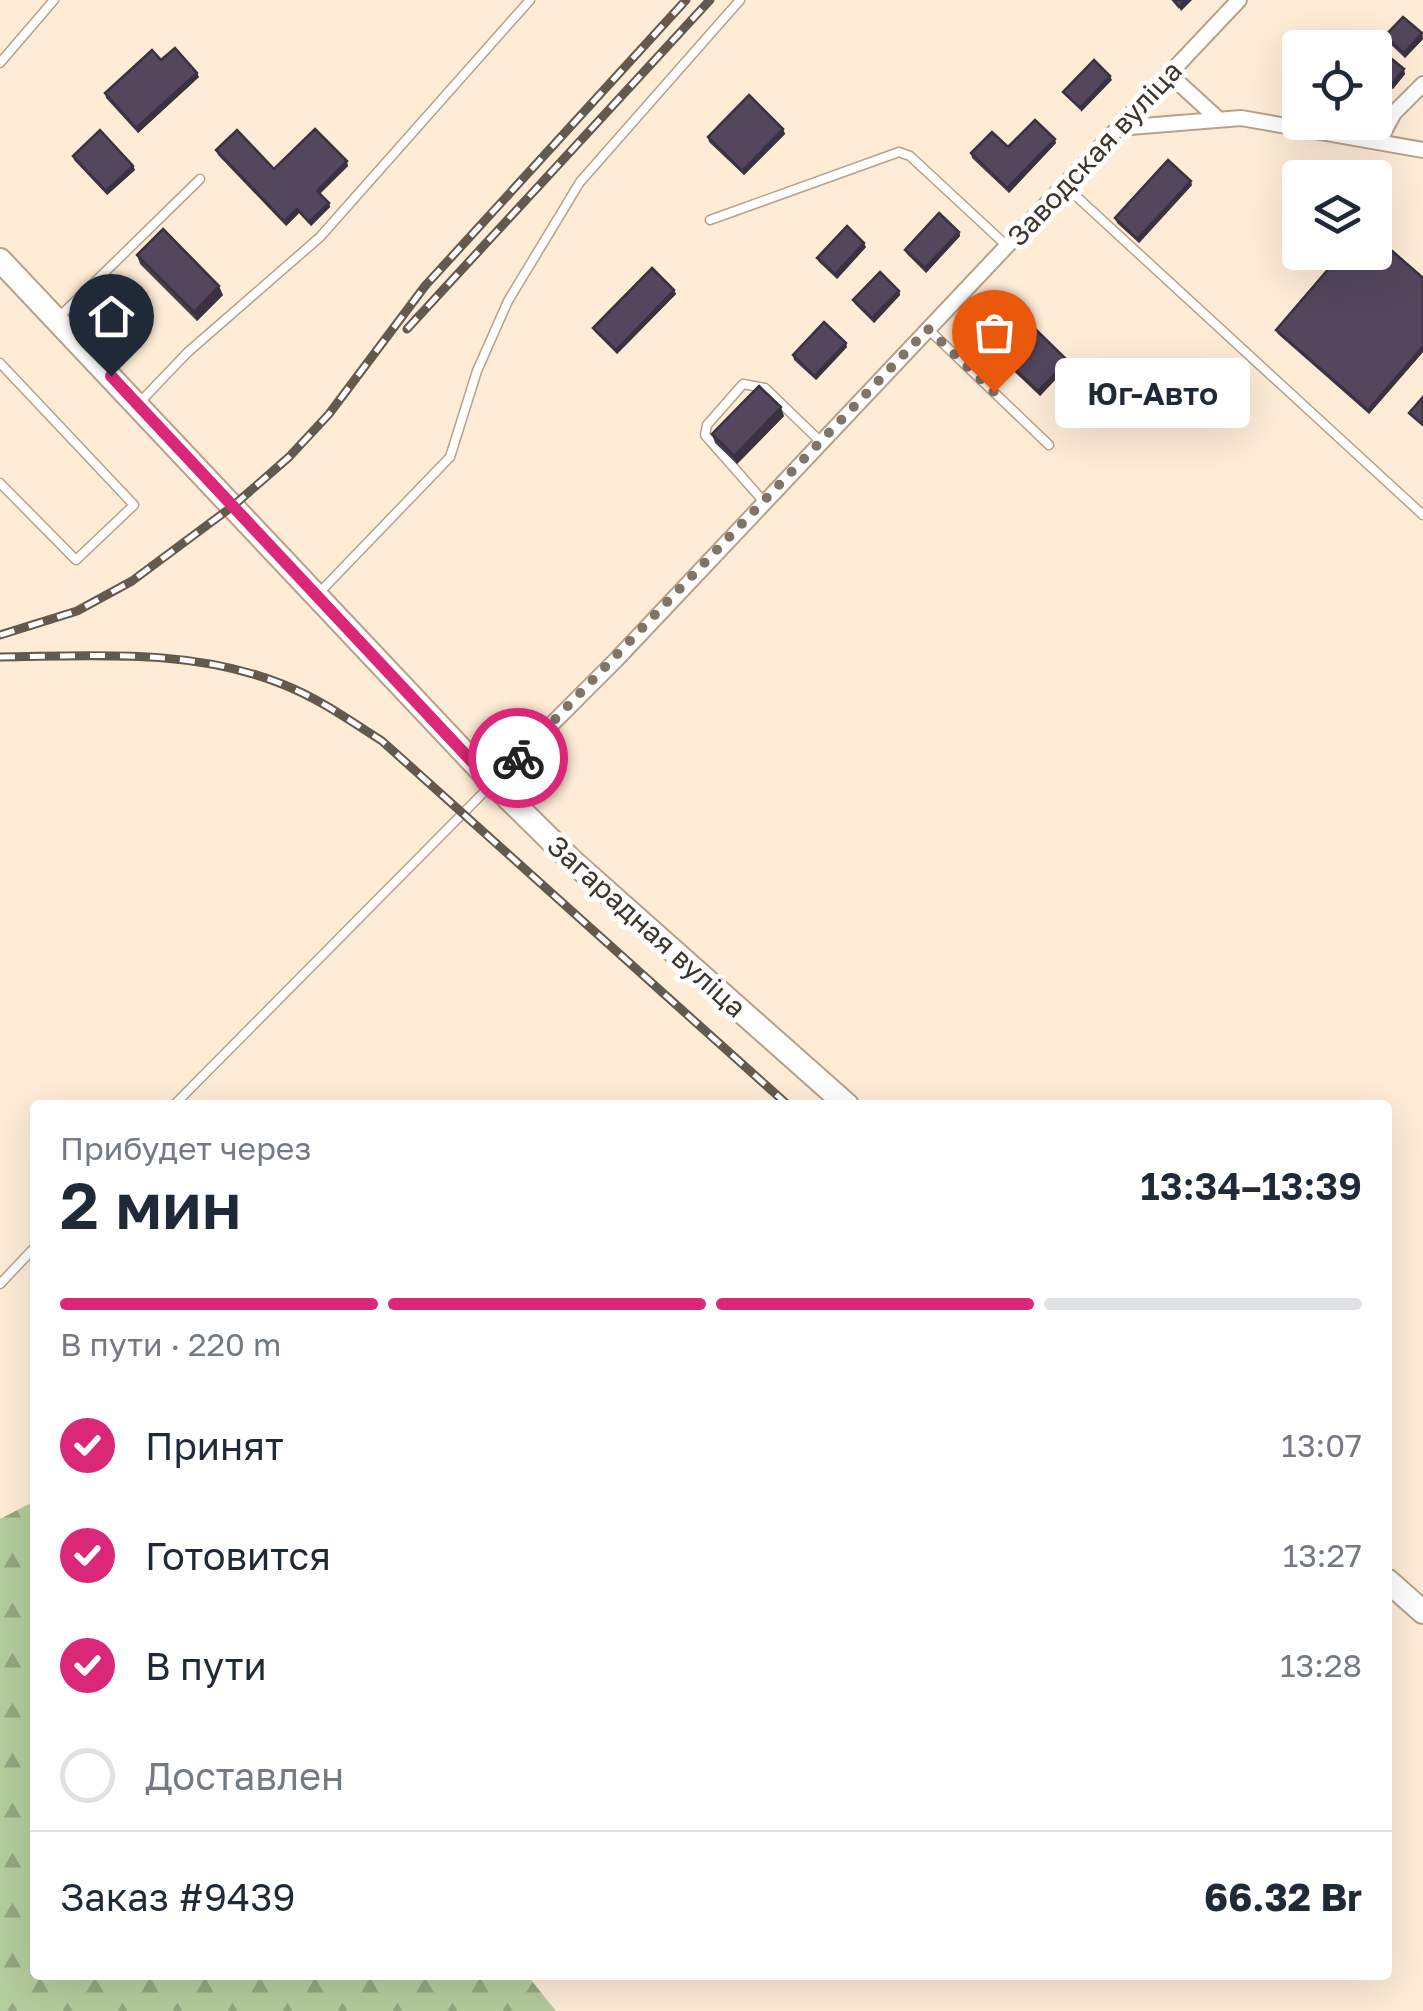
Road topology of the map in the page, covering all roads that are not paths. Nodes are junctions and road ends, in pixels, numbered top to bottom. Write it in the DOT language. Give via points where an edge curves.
graph roads {
  1 [pos="54,0"];
  2 [pos="530,0"];
  3 [pos="740,0"];
  4 [pos="1239,0"];
  5 [pos="0,63"];
  6 [pos="1169,74"];
  7 [pos="1423,84"];
  8 [pos="1392,117"];
  9 [pos="1216,118"];
  10 [pos="1282,126"];
  11 [pos="1117,128"];
  12 [pos="1384,140"];
  13 [pos="1423,150"];
  14 [pos="200,179"];
  15 [pos="1064,185"];
  16 [pos="710,220"];
  17 [pos="1006,246"];
  18 [pos="0,260"];
  19 [pos="58,319"];
  20 [pos="928,329"];
  21 [pos="0,363"];
  22 [pos="138,404"];
  23 [pos="822,443"];
  24 [pos="1049,446"];
  25 [pos="0,483"];
  26 [pos="765,503"];
  27 [pos="1423,516"];
  28 [pos="315,598"];
  29 [pos="493,784"];
  30 [pos="179,1100"];
  31 [pos="841,1100"];
  32 [pos="30,1252"];
  33 [pos="0,1284"];
  34 [pos="1392,1585"];
  35 [pos="1423,1612"];
  1 -- 5 [label="lane"];
  2 -- 22 [label="lane" via="320,237"];
  3 -- 28 [label="lane" via="580,182 508,300 450,457"];
  4 -- 6 [label="street, Заводская вуліца"];
  6 -- 9 [label="street"];
  6 -- 11 [label="street, Заводская вуліца"];
  7 -- 8 [label="street"];
  9 -- 10 [label="street"];
  9 -- 11 [label="street"];
  11 -- 15 [label="street, Заводская вуліца"];
  12 -- 13 [label="street"];
  14 -- 19 [label="lane"];
  15 -- 17 [label="street, Заводская вуліца"];
  15 -- 27 [label="lane"];
  16 -- 17 [label="lane" via="898,152"];
  17 -- 20 [label="street, Заводская вуліца"];
  18 -- 19 [label="main road, Загарадная вуліца"];
  19 -- 22 [label="main road, Загарадная вуліца"];
  20 -- 23 [label="street, Заводская вуліца"];
  20 -- 24 [label="lane"];
  21 -- 25 [label="lane" via="134,505 76,560"];
  22 -- 28 [label="main road, Загарадная вуліца"];
  23 -- 26 [label="street, Заводская вуліца"];
  23 -- 26 [label="lane" via="765,388 743,384 704,435"];
  26 -- 29 [label="street, Заводская вуліца"];
  28 -- 29 [label="main road, Загарадная вуліца"];
  29 -- 30 [label="lane"];
  29 -- 31 [label="main road, Загарадная вуліца"];
  32 -- 33 [label="lane"];
  34 -- 35 [label="main road"];
}
